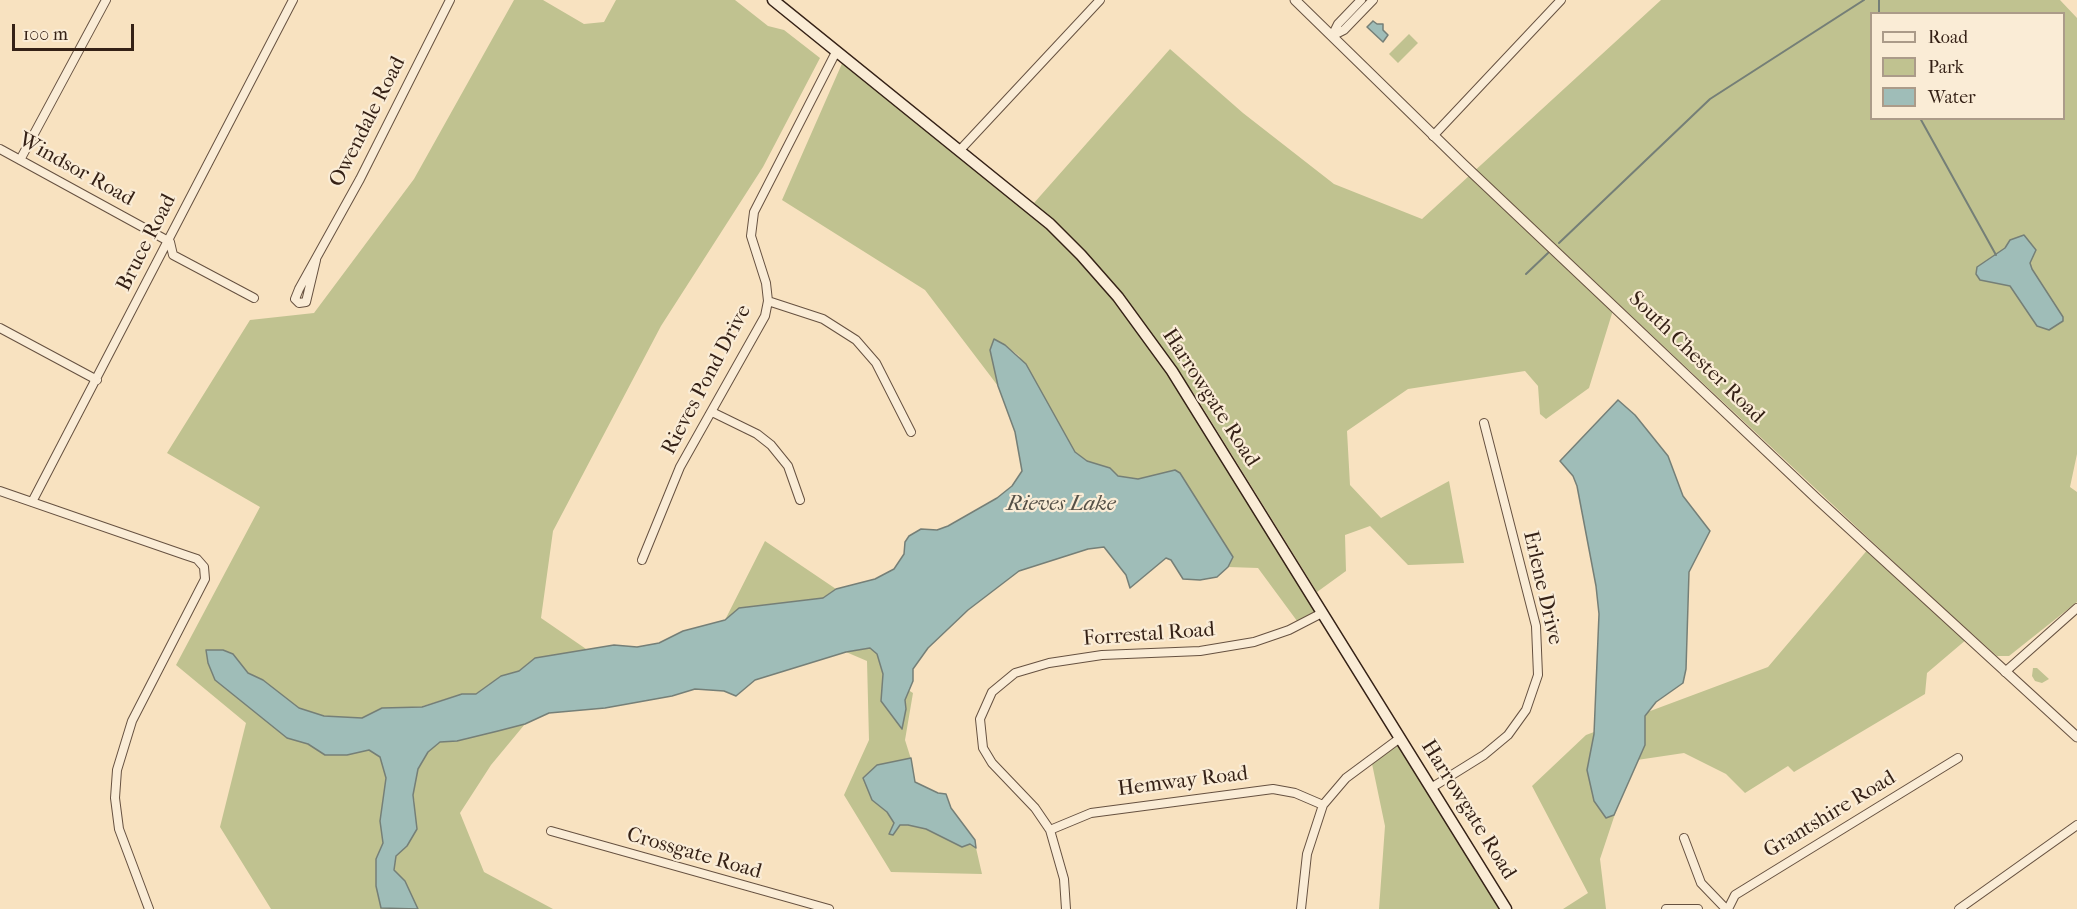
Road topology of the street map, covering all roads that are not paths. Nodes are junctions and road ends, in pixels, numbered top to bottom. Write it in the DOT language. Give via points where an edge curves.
graph roads {
  1 [pos="106,0"];
  2 [pos="293,0"];
  3 [pos="450,0"];
  4 [pos="774,0"];
  5 [pos="1100,0"];
  6 [pos="1295,0"];
  7 [pos="1361,0"];
  8 [pos="1372,0"];
  9 [pos="1561,0"];
  10 [pos="1332,36"];
  11 [pos="836,52"];
  12 [pos="1433,136"];
  13 [pos="0,149"];
  14 [pos="960,150"];
  15 [pos="20,160"];
  16 [pos="170,242"];
  17 [pos="316,260"];
  18 [pos="254,298"];
  19 [pos="768,301"];
  20 [pos="0,328"];
  21 [pos="97,380"];
  22 [pos="712,412"];
  23 [pos="1484,423"];
  24 [pos="911,432"];
  25 [pos="0,491"];
  26 [pos="800,500"];
  27 [pos="32,502"];
  28 [pos="642,560"];
  29 [pos="2077,609"];
  30 [pos="1322,613"];
  31 [pos="2005,672"];
  32 [pos="2077,737"];
  33 [pos="1400,738"];
  34 [pos="1958,758"];
  35 [pos="1431,788"];
  36 [pos="1323,805"];
  37 [pos="2077,825"];
  38 [pos="1050,830"];
  39 [pos="550,831"];
  40 [pos="1684,838"];
  41 [pos="148,909"];
  42 [pos="829,909"];
  43 [pos="1066,909"];
  44 [pos="1301,909"];
  45 [pos="1506,909"];
  46 [pos="1666,909"];
  47 [pos="1698,909"];
  48 [pos="1727,909"];
  49 [pos="1959,909"];
  1 -- 15 [label="street"];
  2 -- 16 [label="street, Bruce Road"];
  3 -- 17 [label="street, Owendale Road"];
  4 -- 11 [label="main road, Harrowgate Road"];
  5 -- 14 [label="street"];
  6 -- 10 [label="street, South Chester Road"];
  7 -- 10 [label="street"];
  8 -- 10 [label="street" via="1344,30"];
  9 -- 12 [label="street"];
  10 -- 12 [label="street, South Chester Road"];
  11 -- 14 [label="main road, Harrowgate Road"];
  11 -- 19 [label="street, Rieves Pond Drive" via="754,212 753,248"];
  12 -- 31 [label="street, South Chester Road"];
  13 -- 15 [label="street, Windsor Road"];
  14 -- 30 [label="main road, Harrowgate Road" via="1050,224 1118,297 1172,371"];
  15 -- 16 [label="street, Windsor Road"];
  16 -- 18 [label="street, Windsor Road" via="173,255"];
  16 -- 21 [label="street, Bruce Road"];
  17 -- 17 [label="street, Owendale Road" via="306,302 299,303 296,295"];
  19 -- 22 [label="street, Rieves Pond Drive" via="761,326"];
  19 -- 24 [label="street" via="823,319 856,340 876,363"];
  20 -- 21 [label="street"];
  21 -- 27 [label="street, Bruce Road"];
  22 -- 26 [label="street" via="757,434 771,446 788,466"];
  22 -- 28 [label="street, Rieves Pond Drive" via="671,487"];
  23 -- 35 [label="street, Erlene Drive" via="1536,627 1538,675 1526,710 1508,735"];
  25 -- 27 [label="street"];
  27 -- 41 [label="street" via="197,559 204,567 205,579 132,721 116,780 119,829"];
  29 -- 31 [label="street"];
  30 -- 33 [label="main road, Harrowgate Road"];
  30 -- 38 [label="street, Forrestal Road" via="1254,642 1200,651 1102,655 1029,668 1008,677 986,700 979,729 987,755"];
  31 -- 32 [label="street, South Chester Road"];
  33 -- 35 [label="main road, Harrowgate Road"];
  33 -- 36 [label="street" via="1346,778"];
  34 -- 48 [label="street, Grantshire Road" via="1735,895"];
  35 -- 45 [label="main road, Harrowgate Road"];
  36 -- 38 [label="street, Hemway Road" via="1273,789 1091,813"];
  36 -- 44 [label="street" via="1307,854"];
  37 -- 49 [label="street"];
  38 -- 43 [label="street" via="1064,879"];
  39 -- 42 [label="street, Crossgate Road"];
  40 -- 48 [label="street" via="1701,883"];
  46 -- 47 [label="street"];
}
